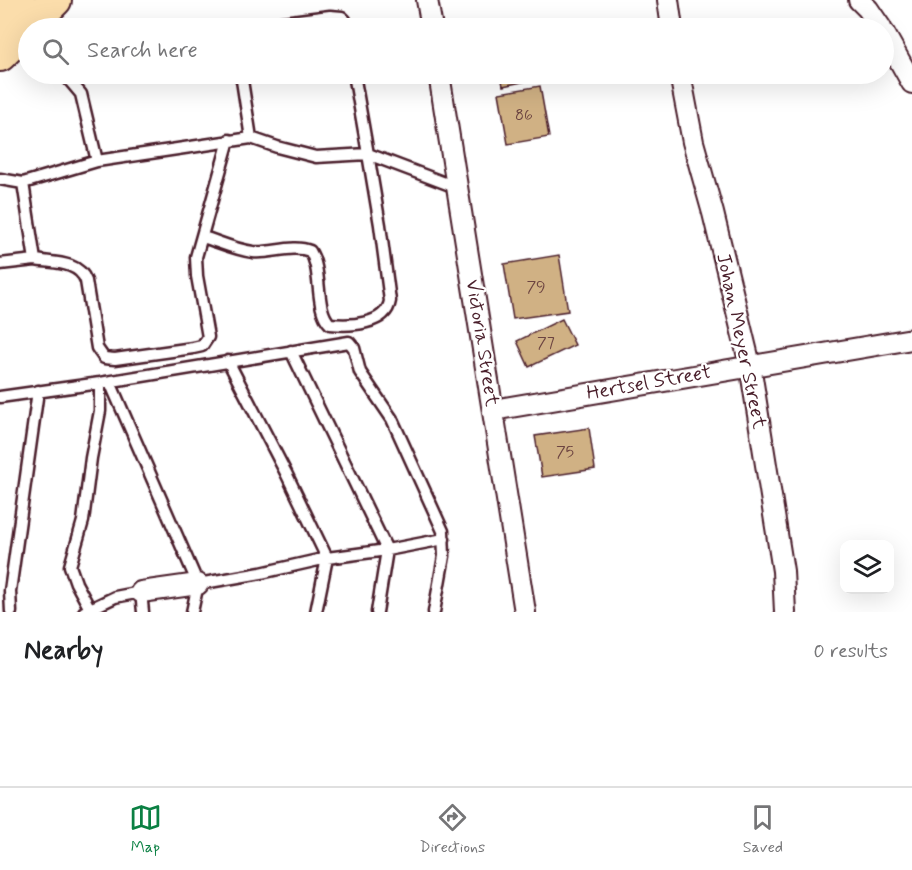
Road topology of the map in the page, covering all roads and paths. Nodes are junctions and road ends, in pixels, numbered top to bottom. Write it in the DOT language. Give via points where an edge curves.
graph roads {
  1 [pos="55,0"];
  2 [pos="427,0"];
  3 [pos="668,0"];
  4 [pos="859,0"];
  5 [pos="37,18"];
  6 [pos="314,18"];
  7 [pos="343,18"];
  8 [pos="430,18"];
  9 [pos="671,18"];
  10 [pos="874,18"];
  11 [pos="18,37"];
  12 [pos="894,51"];
  13 [pos="0,55"];
  14 [pos="912,83"];
  15 [pos="72,84"];
  16 [pos="243,84"];
  17 [pos="356,84"];
  18 [pos="441,84"];
  19 [pos="682,84"];
  20 [pos="251,138"];
  21 [pos="229,140"];
  22 [pos="368,154"];
  23 [pos="97,161"];
  24 [pos="0,179"];
  25 [pos="23,183"];
  26 [pos="458,188"];
  27 [pos="203,237"];
  28 [pos="35,260"];
  29 [pos="0,264"];
  30 [pos="912,339"];
  31 [pos="291,351"];
  32 [pos="228,361"];
  33 [pos="750,365"];
  34 [pos="105,382"];
  35 [pos="38,392"];
  36 [pos="0,397"];
  37 [pos="493,410"];
  38 [pos="444,539"];
  39 [pos="387,550"];
  40 [pos="327,558"];
  41 [pos="198,584"];
  42 [pos="141,592"];
  43 [pos="87,611"];
  44 [pos="11,612"];
  45 [pos="143,612"];
  46 [pos="192,612"];
  47 [pos="316,612"];
  48 [pos="377,612"];
  49 [pos="434,612"];
  50 [pos="525,612"];
  51 [pos="785,612"];
  1 -- 5 [label="main road"];
  2 -- 8 [label="street"];
  3 -- 9 [label="street"];
  4 -- 10 [label="street"];
  6 -- 7 [label="lane"];
  11 -- 13 [label="main road"];
  12 -- 14 [label="street"];
  15 -- 23 [label="lane" via="81,94"];
  16 -- 20 [label="lane"];
  17 -- 22 [label="lane"];
  18 -- 26 [label="street, Victoria Street"];
  19 -- 33 [label="street, Johan Meyer Street"];
  20 -- 21 [label="lane"];
  20 -- 22 [label="lane" via="316,157"];
  21 -- 23 [label="lane"];
  21 -- 27 [label="lane"];
  22 -- 26 [label="lane"];
  22 -- 27 [label="lane" via="390,301 386,313 377,319 354,324 328,322 313,255 306,249 255,252"];
  23 -- 25 [label="lane"];
  24 -- 25 [label="lane"];
  25 -- 28 [label="lane"];
  26 -- 37 [label="street, Victoria Street"];
  27 -- 28 [label="lane" via="196,263 208,340 193,348 115,359 104,358 97,348 83,273 75,267"];
  28 -- 29 [label="lane"];
  30 -- 33 [label="street, Hertsel Street"];
  31 -- 32 [label="lane"];
  31 -- 38 [label="lane" via="344,341 352,344 360,372 392,419 439,519"];
  31 -- 39 [label="lane"];
  32 -- 34 [label="lane"];
  32 -- 40 [label="lane"];
  33 -- 37 [label="street, Hertsel Street"];
  33 -- 51 [label="street, Johan Meyer Street" via="783,571"];
  34 -- 35 [label="lane"];
  34 -- 41 [label="lane"];
  34 -- 43 [label="lane" via="83,522 70,566"];
  35 -- 36 [label="lane"];
  35 -- 44 [label="lane" via="10,591"];
  37 -- 50 [label="street, Victoria Street"];
  38 -- 39 [label="lane"];
  38 -- 49 [label="lane"];
  39 -- 40 [label="lane"];
  39 -- 48 [label="lane"];
  40 -- 41 [label="lane"];
  40 -- 47 [label="lane"];
  41 -- 42 [label="street"];
  41 -- 46 [label="lane"];
  42 -- 43 [label="lane" via="115,597"];
  42 -- 45 [label="lane"];
}
